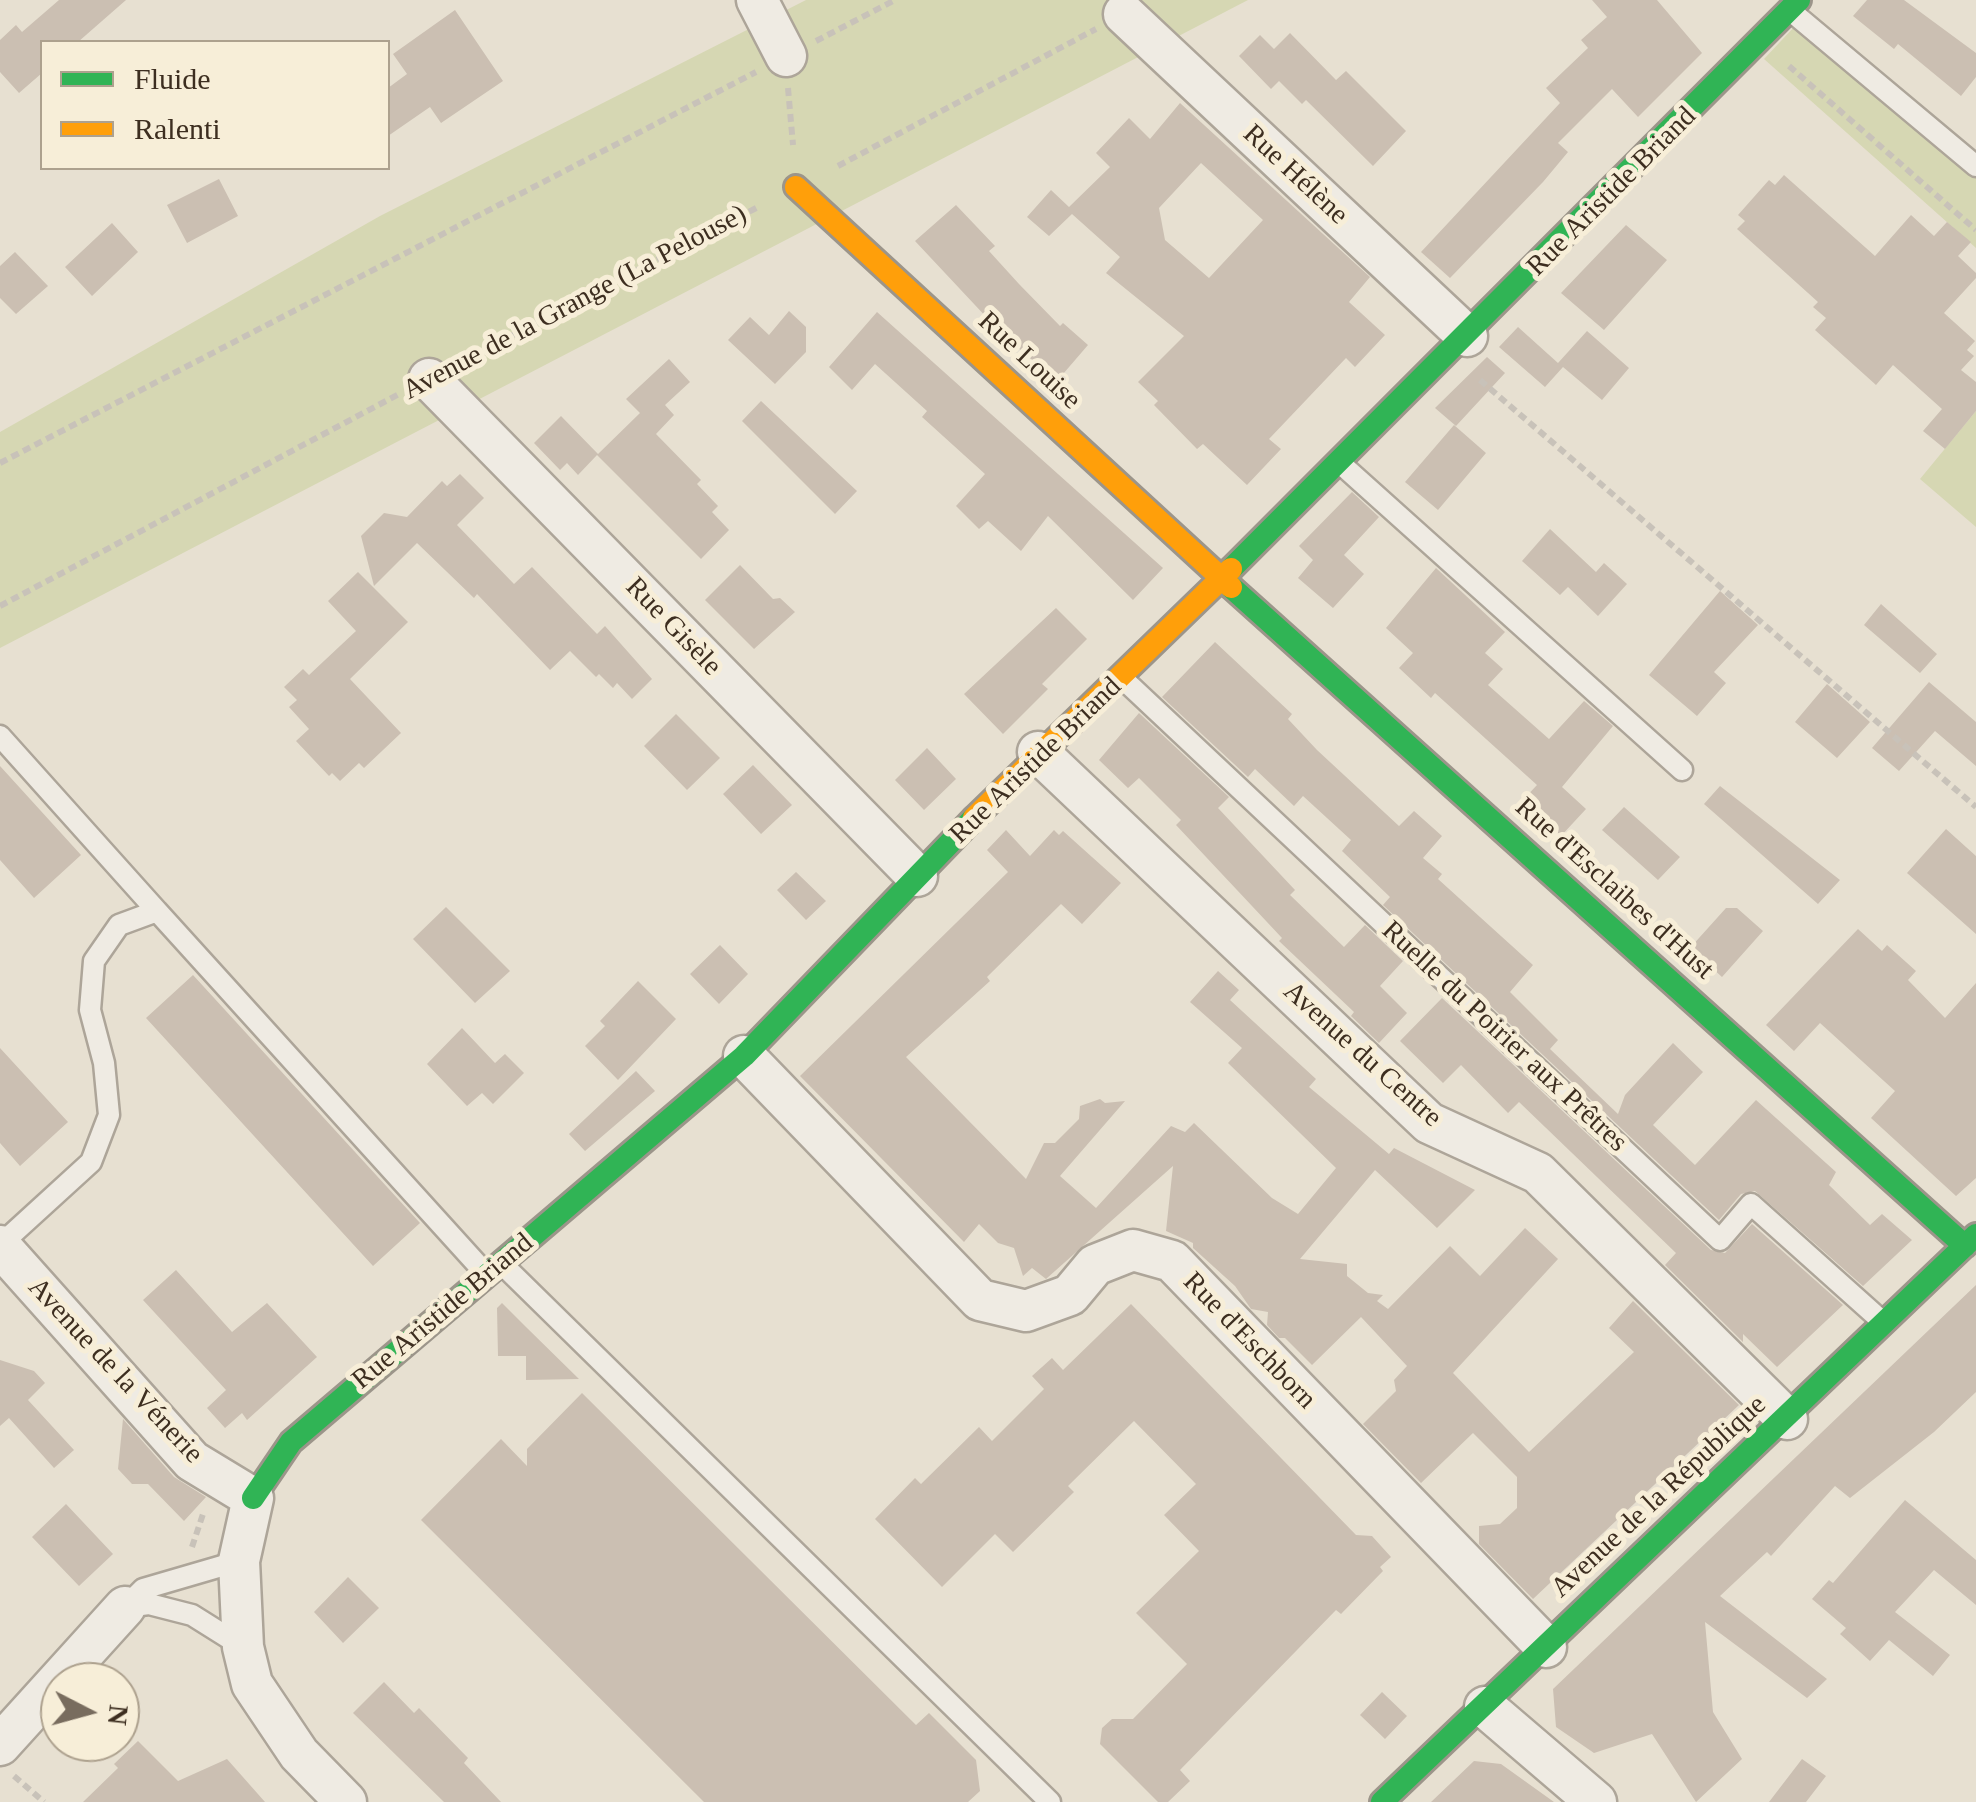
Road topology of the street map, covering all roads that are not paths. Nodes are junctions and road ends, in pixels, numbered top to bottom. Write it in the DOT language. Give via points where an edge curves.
graph roads {
  1 [pos="757,0"];
  2 [pos="1795,5"];
  3 [pos="1124,14"];
  4 [pos="786,56"];
  5 [pos="1976,166"];
  6 [pos="796,188"];
  7 [pos="1458,345"];
  8 [pos="429,378"];
  9 [pos="1339,463"];
  10 [pos="1222,579"];
  11 [pos="1122,678"];
  12 [pos="0,736"];
  13 [pos="1038,752"];
  14 [pos="1682,770"];
  15 [pos="917,876"];
  16 [pos="157,911"];
  17 [pos="744,1056"];
  18 [pos="1970,1240"];
  19 [pos="0,1245"];
  20 [pos="494,1268"];
  21 [pos="1885,1324"];
  22 [pos="1787,1419"];
  23 [pos="253,1498"];
  24 [pos="239,1561"];
  25 [pos="125,1607"];
  26 [pos="244,1647"];
  27 [pos="1546,1647"];
  28 [pos="1485,1707"];
  29 [pos="0,1745"];
  30 [pos="346,1802"];
  31 [pos="1050,1802"];
  32 [pos="1382,1802"];
  33 [pos="1596,1802"];
  1 -- 4 [label="street"];
  2 -- 5 [label="lane"];
  2 -- 7 [label="street, Rue Aristide Briand"];
  3 -- 7 [label="street, Rue Hélène"];
  6 -- 10 [label="street, Rue Louise"];
  7 -- 9 [label="street, Rue Aristide Briand"];
  8 -- 15 [label="street, Rue Gisèle"];
  9 -- 10 [label="street, Rue Aristide Briand"];
  9 -- 14 [label="lane"];
  10 -- 11 [label="street, Rue Aristide Briand"];
  10 -- 18 [label="street, Rue d'Esclaibes d'Hust"];
  11 -- 13 [label="street, Rue Aristide Briand"];
  11 -- 21 [label="lane, Ruelle du Poirier aux Prêtres" via="1720,1240 1751,1204"];
  12 -- 16 [label="lane"];
  13 -- 15 [label="street, Rue Aristide Briand"];
  13 -- 22 [label="street, Avenue du Centre" via="1429,1123 1538,1173"];
  15 -- 17 [label="street, Rue Aristide Briand"];
  16 -- 19 [label="lane" via="119,926 94,961 90,1010 109,1115 91,1162"];
  16 -- 20 [label="lane"];
  17 -- 20 [label="street, Rue Aristide Briand"];
  17 -- 27 [label="street, Rue d'Eschborn" via="980,1300 1026,1311 1070,1295 1094,1265 1133,1250 1172,1260"];
  18 -- 21 [label="street, Avenue de la République"];
  19 -- 23 [label="street, Avenue de la Vénerie" via="192,1461"];
  20 -- 23 [label="street, Rue Aristide Briand" via="290,1442"];
  20 -- 31 [label="lane"];
  21 -- 22 [label="street, Avenue de la République"];
  22 -- 27 [label="street, Avenue de la République"];
  23 -- 24 [label="street"];
  24 -- 25 [label="lane" via="143,1589"];
  24 -- 26 [label="street"];
  25 -- 26 [label="lane" via="149,1604 192,1616"];
  25 -- 29 [label="street"];
  26 -- 30 [label="street" via="252,1684 270,1717"];
  27 -- 28 [label="street, Avenue de la République"];
  28 -- 32 [label="street, Avenue de la République"];
  28 -- 33 [label="street"];
}
